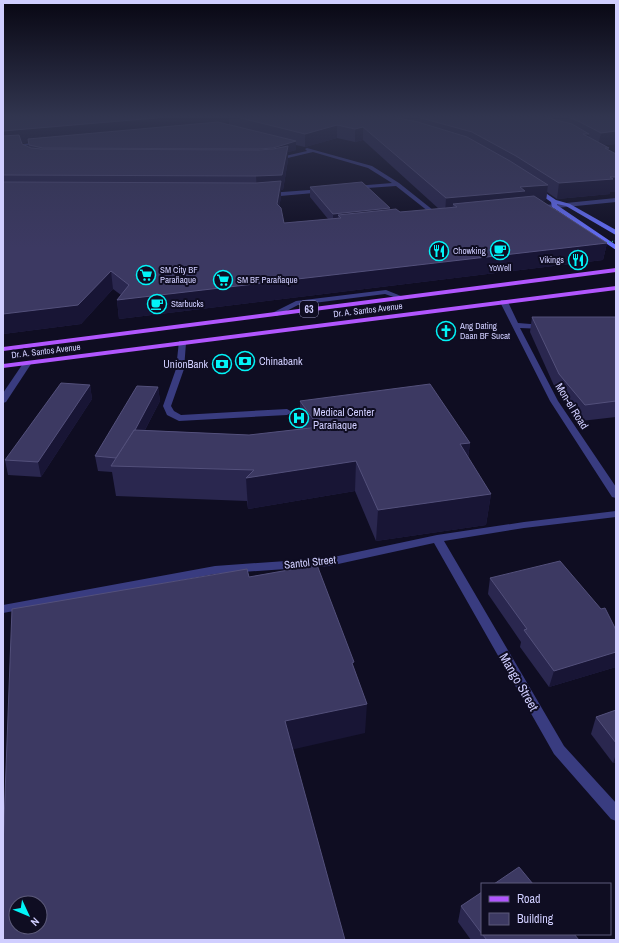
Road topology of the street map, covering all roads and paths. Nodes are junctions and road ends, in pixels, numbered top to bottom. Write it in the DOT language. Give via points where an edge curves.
graph roads {
  1 [pos="345,160"];
  2 [pos="397,184"];
  3 [pos="530,185"];
  4 [pos="352,188"];
  5 [pos="329,190"];
  6 [pos="263,195"];
  7 [pos="616,200"];
  8 [pos="554,204"];
  9 [pos="568,205"];
  10 [pos="532,208"];
  11 [pos="448,217"];
  12 [pos="433,218"];
  13 [pos="440,218"];
  14 [pos="616,233"];
  15 [pos="616,241"];
  16 [pos="603,243"];
  17 [pos="616,248"];
  18 [pos="616,270"];
  19 [pos="616,288"];
  20 [pos="504,302"];
  21 [pos="515,325"];
  22 [pos="554,327"];
  23 [pos="182,344"];
  24 [pos="3,349"];
  25 [pos="27,364"];
  26 [pos="3,366"];
  27 [pos="3,400"];
  28 [pos="287,412"];
  29 [pos="616,495"];
  30 [pos="616,514"];
  31 [pos="437,539"];
  32 [pos="3,609"];
  33 [pos="616,814"];
  1 -- 2 [label="street" via="370,167"];
  2 -- 4 [label="street"];
  2 -- 13 [label="street"];
  3 -- 8 [label="street"];
  5 -- 6 [label="street"];
  7 -- 9 [label="street"];
  8 -- 9 [label="street"];
  8 -- 10 [label="street"];
  8 -- 17 [label="street"];
  9 -- 14 [label="street"];
  11 -- 13 [label="street"];
  12 -- 13 [label="street"];
  15 -- 16 [label="path, bridge"];
  18 -- 24 [label="main road, Dr. A. Santos Avenue / 63"];
  19 -- 20 [label="main road, Dr. A. Santos Avenue / 63"];
  20 -- 21 [label="street, Mon-el Road"];
  20 -- 23 [label="main road, Dr. A. Santos Avenue / 63"];
  21 -- 22 [label="street"];
  21 -- 29 [label="street, Mon-el Road" via="554,401"];
  23 -- 25 [label="main road, Dr. A. Santos Avenue / 63"];
  23 -- 28 [label="street" via="180,369 167,406 170,413 179,418"];
  25 -- 26 [label="main road, Dr. A. Santos Avenue / 63"];
  25 -- 27 [label="street"];
  30 -- 31 [label="street, Santol Street"];
  31 -- 32 [label="street, Santol Street" via="329,562 215,570"];
  31 -- 33 [label="street, Mango Street" via="559,750"];
}
